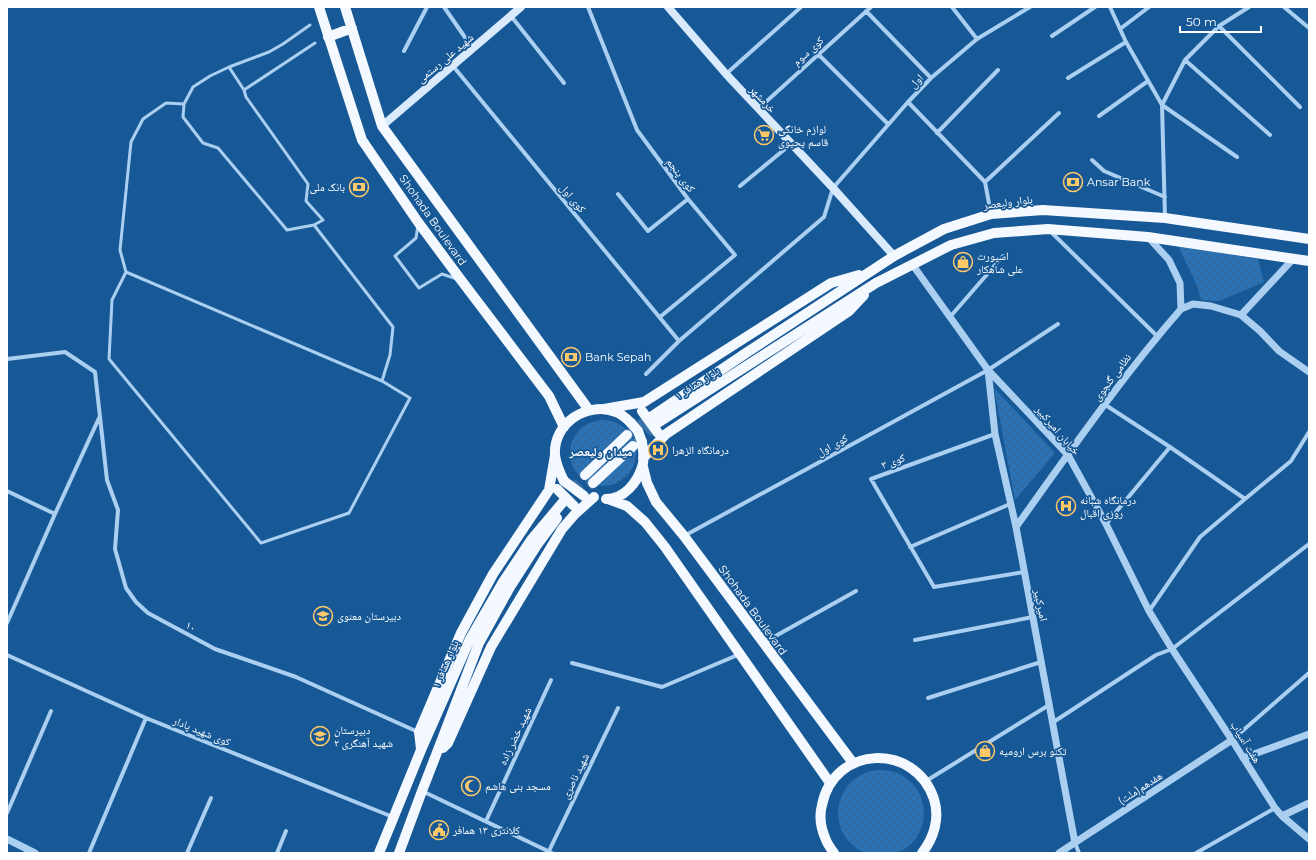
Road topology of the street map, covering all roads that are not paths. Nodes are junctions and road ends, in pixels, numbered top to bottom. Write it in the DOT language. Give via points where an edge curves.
graph roads {
  1 [pos="320,7"];
  2 [pos="345,7"];
  3 [pos="427,7"];
  4 [pos="444,7"];
  5 [pos="521,7"];
  6 [pos="588,7"];
  7 [pos="668,7"];
  8 [pos="801,7"];
  9 [pos="871,7"];
  10 [pos="952,7"];
  11 [pos="1030,7"];
  12 [pos="1095,7"];
  13 [pos="1110,7"];
  14 [pos="1149,7"];
  15 [pos="1249,7"];
  16 [pos="1284,7"];
  17 [pos="866,11"];
  18 [pos="511,16"];
  19 [pos="310,25"];
  20 [pos="1219,26"];
  21 [pos="352,28"];
  22 [pos="1309,28"];
  23 [pos="1120,30"];
  24 [pos="1052,36"];
  25 [pos="328,37"];
  26 [pos="977,39"];
  27 [pos="1126,42"];
  28 [pos="315,43"];
  29 [pos="473,49"];
  30 [pos="404,52"];
  31 [pos="818,54"];
  32 [pos="1184,60"];
  33 [pos="453,66"];
  34 [pos="229,67"];
  35 [pos="998,70"];
  36 [pos="726,74"];
  37 [pos="931,78"];
  38 [pos="1068,78"];
  39 [pos="1148,81"];
  40 [pos="564,83"];
  41 [pos="244,90"];
  42 [pos="908,102"];
  43 [pos="184,104"];
  44 [pos="1162,105"];
  45 [pos="1300,107"];
  46 [pos="758,110"];
  47 [pos="1059,113"];
  48 [pos="1099,116"];
  49 [pos="888,124"];
  50 [pos="382,126"];
  51 [pos="937,133"];
  52 [pos="1270,135"];
  53 [pos="791,144"];
  54 [pos="1237,157"];
  55 [pos="1092,160"];
  56 [pos="985,182"];
  57 [pos="740,186"];
  58 [pos="833,188"];
  59 [pos="618,194"];
  60 [pos="1164,197"];
  61 [pos="688,199"];
  62 [pos="991,214"];
  63 [pos="1165,218"];
  64 [pos="418,222"];
  65 [pos="314,225"];
  66 [pos="1048,229"];
  67 [pos="1148,237"];
  68 [pos="1309,239"];
  69 [pos="894,256"];
  70 [pos="1003,256"];
  71 [pos="1294,258"];
  72 [pos="1309,261"];
  73 [pos="912,264"];
  74 [pos="126,272"];
  75 [pos="869,272"];
  76 [pos="461,280"];
  77 [pos="876,283"];
  78 [pos="1181,309"];
  79 [pos="1241,315"];
  80 [pos="660,317"];
  81 [pos="950,317"];
  82 [pos="1058,324"];
  83 [pos="1157,336"];
  84 [pos="679,341"];
  85 [pos="746,353"];
  86 [pos="7,359"];
  87 [pos="988,370"];
  88 [pos="1309,372"];
  89 [pos="646,374"];
  90 [pos="382,381"];
  91 [pos="1104,404"];
  92 [pos="643,407"];
  93 [pos="604,409"];
  94 [pos="589,410"];
  95 [pos="100,417"];
  96 [pos="564,427"];
  97 [pos="658,427"];
  98 [pos="1309,432"];
  99 [pos="995,434"];
  100 [pos="627,436"];
  101 [pos="637,444"];
  102 [pos="1170,447"];
  103 [pos="555,455"];
  104 [pos="1068,455"];
  105 [pos="643,462"];
  106 [pos="585,475"];
  107 [pos="593,483"];
  108 [pos="553,490"];
  109 [pos="7,491"];
  110 [pos="589,496"];
  111 [pos="608,499"];
  112 [pos="1245,499"];
  113 [pos="1010,504"];
  114 [pos="569,507"];
  115 [pos="55,514"];
  116 [pos="1106,524"];
  117 [pos="1016,527"];
  118 [pos="684,536"];
  119 [pos="1309,544"];
  120 [pos="910,547"];
  121 [pos="1024,572"];
  122 [pos="856,591"];
  123 [pos="1149,611"];
  124 [pos="1032,617"];
  125 [pos="7,622"];
  126 [pos="915,640"];
  127 [pos="763,643"];
  128 [pos="1172,649"];
  129 [pos="740,654"];
  130 [pos="7,655"];
  131 [pos="1041,662"];
  132 [pos="572,663"];
  133 [pos="1309,673"];
  134 [pos="551,680"];
  135 [pos="928,698"];
  136 [pos="1049,705"];
  137 [pos="618,708"];
  138 [pos="51,711"];
  139 [pos="146,718"];
  140 [pos="1052,723"];
  141 [pos="419,732"];
  142 [pos="1309,734"];
  143 [pos="1232,740"];
  144 [pos="421,750"];
  145 [pos="436,755"];
  146 [pos="1243,758"];
  147 [pos="853,763"];
  148 [pos="926,782"];
  149 [pos="830,783"];
  150 [pos="422,791"];
  151 [pos="211,798"];
  152 [pos="1309,803"];
  153 [pos="1275,808"];
  154 [pos="7,813"];
  155 [pos="1282,816"];
  156 [pos="393,818"];
  157 [pos="486,821"];
  158 [pos="286,831"];
  159 [pos="7,839"];
  160 [pos="1309,839"];
  161 [pos="1075,843"];
  162 [pos="926,851"];
  163 [pos="551,852"];
  164 [pos="35,853"];
  165 [pos="88,853"];
  166 [pos="187,853"];
  167 [pos="277,853"];
  168 [pos="379,853"];
  169 [pos="399,853"];
  170 [pos="834,853"];
  171 [pos="1059,853"];
  172 [pos="1079,853"];
  173 [pos="1196,853"];
  1 -- 25 [label="main road, Shohada Boulevard"];
  2 -- 21 [label="main road, Shohada Boulevard"];
  3 -- 30 [label="street"];
  4 -- 29 [label="street"];
  5 -- 18 [label="main road, شهید علی رستمی"];
  6 -- 61 [label="street, کوی پنجم" via="636,130"];
  7 -- 36 [label="main road, خرمشهر"];
  8 -- 36 [label="street"];
  9 -- 17 [label="street, کوی سوم"];
  10 -- 26 [label="street"];
  11 -- 26 [label="street, اول"];
  12 -- 24 [label="street"];
  13 -- 23 [label="street"];
  14 -- 23 [label="street"];
  15 -- 20 [label="street"];
  16 -- 22 [label="street"];
  17 -- 31 [label="street, کوی سوم"];
  17 -- 37 [label="street"];
  18 -- 29 [label="main road, شهید علی رستمی"];
  18 -- 40 [label="street"];
  19 -- 34 [label="lane" via="269,52"];
  20 -- 32 [label="street"];
  20 -- 45 [label="street"];
  21 -- 25 [label="main road"];
  21 -- 50 [label="main road, Shohada Boulevard"];
  23 -- 27 [label="street"];
  25 -- 64 [label="main road, Shohada Boulevard" via="362,140"];
  26 -- 37 [label="street, اول"];
  27 -- 38 [label="street"];
  27 -- 39 [label="street"];
  28 -- 41 [label="lane"];
  29 -- 33 [label="main road, شهید علی رستمی"];
  31 -- 46 [label="street, کوی سوم"];
  31 -- 49 [label="street"];
  32 -- 44 [label="street"];
  32 -- 52 [label="street"];
  33 -- 50 [label="main road, شهید علی رستمی"];
  33 -- 80 [label="street, کوی اول"];
  34 -- 41 [label="lane"];
  34 -- 43 [label="lane" via="193,88"];
  35 -- 51 [label="street"];
  36 -- 46 [label="main road, خرمشهر"];
  37 -- 42 [label="street, اول"];
  39 -- 44 [label="street"];
  39 -- 48 [label="street"];
  41 -- 65 [label="lane" via="246,97 308,184 306,201 323,220"];
  42 -- 49 [label="street, اول"];
  42 -- 51 [label="street"];
  43 -- 65 [label="lane" via="183,116 203,143 218,148 287,230"];
  43 -- 74 [label="lane" via="166,103 143,119 131,142 120,250"];
  44 -- 54 [label="street"];
  44 -- 60 [label="street"];
  46 -- 53 [label="main road, خرمشهر"];
  47 -- 56 [label="street"];
  49 -- 58 [label="street, اول"];
  50 -- 94 [label="main road, Shohada Boulevard"];
  51 -- 56 [label="street"];
  53 -- 57 [label="street"];
  53 -- 58 [label="main road, خرمشهر"];
  55 -- 60 [label="street" via="1104,172"];
  56 -- 62 [label="street"];
  58 -- 69 [label="main road, خرمشهر"];
  58 -- 84 [label="street" via="824,217"];
  59 -- 61 [label="street" via="648,231"];
  60 -- 63 [label="street"];
  61 -- 80 [label="street, کوی پنجم" via="736,255"];
  62 -- 63 [label="main road, بلوار ولیعصر" via="1043,210"];
  62 -- 69 [label="main road, بلوار ولیعصر" via="944,229"];
  63 -- 68 [label="main road, بلوار ولیعصر"];
  64 -- 76 [label="main road, Shohada Boulevard"];
  64 -- 76 [label="lane" via="416,238 395,256 419,288 442,274"];
  65 -- 90 [label="lane" via="393,327 390,355"];
  66 -- 67 [label="main road"];
  66 -- 73 [label="main road" via="994,233 950,245"];
  66 -- 83 [label="street"];
  67 -- 71 [label="main road"];
  67 -- 78 [label="street" via="1169,260 1180,284"];
  69 -- 75 [label="main road, بلوار ولیعصر"];
  70 -- 81 [label="street"];
  71 -- 72 [label="main road"];
  71 -- 79 [label="street"];
  73 -- 77 [label="main road"];
  73 -- 81 [label="street, خیابان امیرکبیر"];
  74 -- 90 [label="lane"];
  74 -- 90 [label="lane" via="112,300 109,359 261,543 349,513 410,398"];
  75 -- 85 [label="main road, بلوار ولیعصر"];
  75 -- 92 [label="main road" via="831,283"];
  76 -- 96 [label="main road, Shohada Boulevard" via="549,396"];
  77 -- 97 [label="main road, بلوار همافر ۱" via="752,362"];
  77 -- 97 [label="main road" via="849,311"];
  78 -- 79 [label="street" via="1193,304 1211,306"];
  78 -- 83 [label="street, نظامی گنجوی"];
  79 -- 88 [label="street" via="1279,350"];
  80 -- 84 [label="street, کوی اول"];
  81 -- 87 [label="street, خیابان امیرکبیر"];
  82 -- 87 [label="street, کوی اول"];
  83 -- 91 [label="street, نظامی گنجوی"];
  84 -- 89 [label="street"];
  85 -- 97 [label="main road, بلوار همافر ۱"];
  86 -- 95 [label="street, ۱۰" via="65,352 95,372"];
  87 -- 99 [label="street, امیرکبیر"];
  87 -- 104 [label="street, خیابان امیرکبیر"];
  87 -- 118 [label="street, کوی اول"];
  91 -- 102 [label="street"];
  91 -- 104 [label="street, نظامی گنجوی"];
  92 -- 93 [label="main road"];
  92 -- 97 [label="main road, bridge"];
  93 -- 94 [label="main road"];
  93 -- 101 [label="main road, bridge" via="618,413 632,423 638,431"];
  94 -- 96 [label="main road" via="575,416"];
  95 -- 115 [label="street"];
  95 -- 141 [label="street, ۱۰" via="107,480 118,510 115,549 126,588 136,602 148,613 215,649 296,677"];
  96 -- 103 [label="main road" via="557,440"];
  97 -- 105 [label="main road"];
  98 -- 112 [label="street" via="1290,461"];
  99 -- 113 [label="street, امیرکبیر"];
  99 -- 120 [label="street, کوی ۳" via="871,479"];
  100 -- 106 [label="main road"];
  101 -- 105 [label="main road"];
  101 -- 107 [label="main road"];
  102 -- 112 [label="street"];
  102 -- 116 [label="street"];
  103 -- 108 [label="main road"];
  103 -- 110 [label="main road, bridge" via="558,470 564,481"];
  104 -- 116 [label="street, خیابان امیرکبیر"];
  104 -- 117 [label="street, نظامی گنجوی"];
  105 -- 111 [label="main road" via="631,487 624,494"];
  105 -- 118 [label="main road, Shohada Boulevard" via="647,483 656,502"];
  108 -- 114 [label="main road, bridge"];
  108 -- 141 [label="main road" via="493,574 461,633"];
  109 -- 115 [label="street"];
  110 -- 111 [label="main road"];
  110 -- 114 [label="main road"];
  111 -- 129 [label="main road" via="627,506 645,522"];
  112 -- 123 [label="street" via="1200,537"];
  113 -- 117 [label="street, امیرکبیر"];
  113 -- 120 [label="street"];
  114 -- 144 [label="main road, بلوار همافر ۱" via="531,540 503,582 470,639"];
  114 -- 145 [label="main road" via="562,529 491,647 448,743"];
  114 -- 145 [label="main road, بلوار همافر ۱" via="537,545 510,586 479,643"];
  115 -- 125 [label="street"];
  116 -- 123 [label="street, خیابان امیرکبیر"];
  117 -- 121 [label="street, امیرکبیر"];
  118 -- 127 [label="main road, Shohada Boulevard"];
  119 -- 128 [label="street"];
  120 -- 121 [label="street" via="934,587"];
  121 -- 124 [label="street, امیرکبیر"];
  122 -- 127 [label="street"];
  123 -- 128 [label="street, خیابان امیرکبیر"];
  124 -- 126 [label="street"];
  124 -- 131 [label="street, امیرکبیر"];
  127 -- 147 [label="main road, Shohada Boulevard"];
  128 -- 140 [label="street" via="1156,655"];
  128 -- 143 [label="street, هفت آسیاب"];
  129 -- 132 [label="street" via="662,687"];
  129 -- 149 [label="main road"];
  130 -- 139 [label="street, کوی شهید پادار"];
  131 -- 135 [label="street"];
  131 -- 136 [label="street, امیرکبیر"];
  133 -- 143 [label="street"];
  134 -- 157 [label="street, شهید خضر زاده"];
  136 -- 140 [label="street, امیرکبیر"];
  136 -- 148 [label="street"];
  137 -- 163 [label="street, شهید ناصری"];
  138 -- 154 [label="street"];
  139 -- 156 [label="street, کوی شهید پادار"];
  139 -- 165 [label="street"];
  140 -- 161 [label="street, امیرکبیر"];
  141 -- 144 [label="main road"];
  142 -- 146 [label="street"];
  143 -- 146 [label="street, هفت آسیاب"];
  143 -- 161 [label="street, هفدهم(ملت)"];
  144 -- 156 [label="main road, بلوار همافر ۱"];
  145 -- 150 [label="main road, بلوار همافر ۱"];
  146 -- 153 [label="street, هفت آسیاب"];
  147 -- 148 [label="main road" via="867,758 897,760 911,767"];
  147 -- 149 [label="main road"];
  148 -- 162 [label="main road" via="936,804 937,819 934,834"];
  149 -- 170 [label="main road" via="823,796 820,811 821,826 826,841"];
  150 -- 157 [label="street"];
  150 -- 169 [label="main road, بلوار همافر ۱"];
  151 -- 166 [label="street"];
  152 -- 155 [label="street"];
  153 -- 155 [label="street, هفت آسیاب"];
  153 -- 173 [label="street"];
  155 -- 160 [label="street, هفت آسیاب"];
  156 -- 168 [label="main road, بلوار همافر ۱"];
  157 -- 163 [label="street"];
  158 -- 167 [label="street"];
  159 -- 164 [label="street"];
  161 -- 171 [label="street, هفدهم(ملت)"];
  161 -- 172 [label="street"];
}
